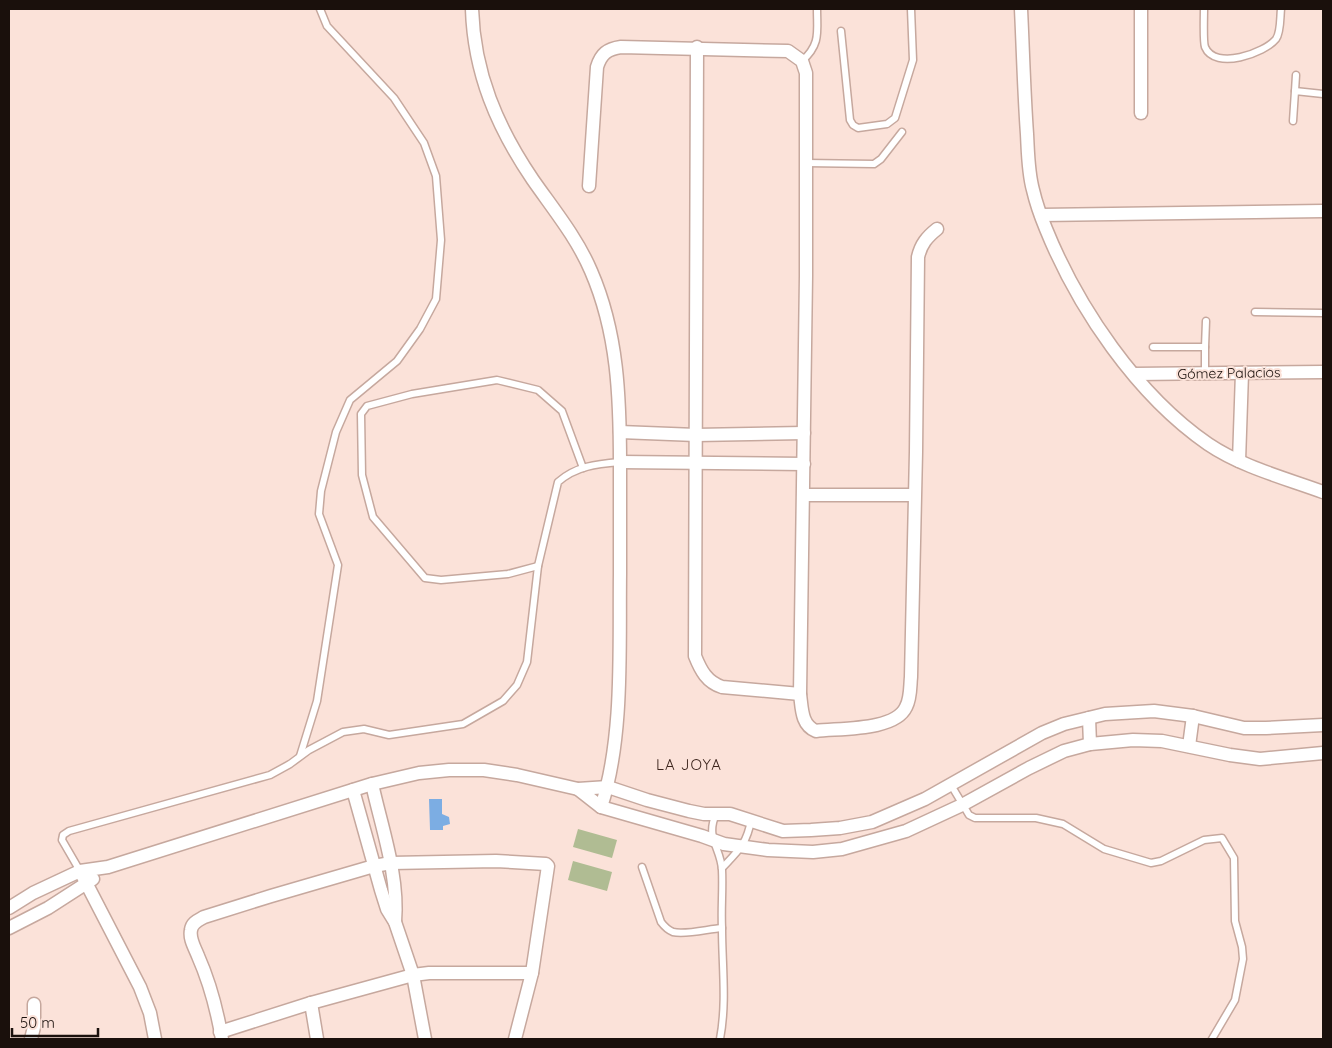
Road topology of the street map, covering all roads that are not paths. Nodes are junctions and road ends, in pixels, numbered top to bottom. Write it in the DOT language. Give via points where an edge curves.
graph roads {
  1 [pos="320,9"];
  2 [pos="472,9"];
  3 [pos="817,9"];
  4 [pos="911,9"];
  5 [pos="1021,9"];
  6 [pos="1141,9"];
  7 [pos="1204,9"];
  8 [pos="1281,9"];
  9 [pos="841,31"];
  10 [pos="697,48"];
  11 [pos="802,61"];
  12 [pos="1296,74"];
  13 [pos="1295,91"];
  14 [pos="1323,94"];
  15 [pos="1141,113"];
  16 [pos="1293,120"];
  17 [pos="902,132"];
  18 [pos="806,163"];
  19 [pos="589,186"];
  20 [pos="1323,211"];
  21 [pos="1041,215"];
  22 [pos="937,229"];
  23 [pos="1255,312"];
  24 [pos="1323,313"];
  25 [pos="1206,321"];
  26 [pos="1153,347"];
  27 [pos="1205,347"];
  28 [pos="1323,372"];
  29 [pos="1205,373"];
  30 [pos="1242,373"];
  31 [pos="1134,374"];
  32 [pos="620,432"];
  33 [pos="804,433"];
  34 [pos="696,435"];
  35 [pos="1239,461"];
  36 [pos="620,462"];
  37 [pos="696,462"];
  38 [pos="804,464"];
  39 [pos="583,468"];
  40 [pos="1323,492"];
  41 [pos="804,495"];
  42 [pos="914,495"];
  43 [pos="538,566"];
  44 [pos="800,694"];
  45 [pos="1193,716"];
  46 [pos="1089,718"];
  47 [pos="1323,725"];
  48 [pos="1090,744"];
  49 [pos="1189,746"];
  50 [pos="1323,753"];
  51 [pos="300,756"];
  52 [pos="372,784"];
  53 [pos="952,785"];
  54 [pos="608,787"];
  55 [pos="578,789"];
  56 [pos="352,790"];
  57 [pos="962,805"];
  58 [pos="601,807"];
  59 [pos="716,814"];
  60 [pos="751,820"];
  61 [pos="382,831"];
  62 [pos="365,835"];
  63 [pos="713,841"];
  64 [pos="742,847"];
  65 [pos="390,863"];
  66 [pos="374,866"];
  67 [pos="108,867"];
  68 [pos="642,867"];
  69 [pos="722,868"];
  70 [pos="80,871"];
  71 [pos="87,885"];
  72 [pos="24,899"];
  73 [pos="9,908"];
  74 [pos="9,913"];
  75 [pos="34,916"];
  76 [pos="395,922"];
  77 [pos="12,926"];
  78 [pos="722,928"];
  79 [pos="532,973"];
  80 [pos="413,975"];
  81 [pos="311,1003"];
  82 [pos="34,1004"];
  83 [pos="221,1036"];
  84 [pos="31,1039"];
  85 [pos="155,1039"];
  86 [pos="317,1039"];
  87 [pos="425,1039"];
  88 [pos="516,1039"];
  89 [pos="720,1039"];
  90 [pos="1212,1039"];
  1 -- 51 [label="lane" via="327,26 394,98 424,143 436,176 441,240 436,299 420,329 397,361 350,400 336,432 321,491 319,514 338,565 317,701"];
  2 -- 32 [label="street" via="478,62 492,107 533,180 579,245 605,308 615,361"];
  3 -- 11 [label="lane" via="816,43 813,52"];
  4 -- 9 [label="lane" via="913,60 895,118 887,124 858,128 850,120"];
  5 -- 21 [label="street" via="1028,152 1032,190"];
  6 -- 15 [label="street"];
  7 -- 8 [label="lane" via="1205,47 1213,56 1233,60 1267,48 1278,37"];
  10 -- 11 [label="street" via="788,50"];
  10 -- 19 [label="street" via="621,47 606,51 600,58"];
  10 -- 34 [label="street"];
  11 -- 18 [label="street" via="806,74"];
  12 -- 13 [label="lane"];
  13 -- 14 [label="lane"];
  13 -- 16 [label="lane"];
  17 -- 18 [label="lane" via="874,164"];
  18 -- 33 [label="street"];
  20 -- 21 [label="street"];
  21 -- 31 [label="street" via="1058,259 1079,298 1107,341"];
  22 -- 42 [label="street" via="925,239 918,257"];
  23 -- 24 [label="lane"];
  25 -- 27 [label="lane"];
  26 -- 27 [label="lane"];
  27 -- 29 [label="lane"];
  28 -- 30 [label="street, Gómez Palacios"];
  29 -- 30 [label="street, Gómez Palacios"];
  29 -- 31 [label="street, Gómez Palacios"];
  30 -- 35 [label="street"];
  31 -- 35 [label="street" via="1182,424 1209,445"];
  32 -- 34 [label="street"];
  32 -- 36 [label="street"];
  33 -- 34 [label="street"];
  33 -- 38 [label="street"];
  34 -- 37 [label="street"];
  35 -- 40 [label="street"];
  36 -- 37 [label="street"];
  36 -- 39 [label="lane"];
  36 -- 54 [label="street" via="618,682"];
  37 -- 38 [label="street"];
  37 -- 44 [label="street" via="696,656 700,668 714,685"];
  38 -- 41 [label="street"];
  39 -- 43 [label="lane" via="568,473 558,482"];
  39 -- 43 [label="lane" via="562,410 538,390 497,380 412,394 367,406 361,414 362,475 373,517 425,578 441,580 508,574"];
  41 -- 42 [label="street"];
  41 -- 44 [label="street"];
  42 -- 44 [label="street" via="911,677 906,709 880,725 816,730 805,723"];
  43 -- 51 [label="lane" via="527,662 517,685 503,701 463,724 389,735 364,728 343,732"];
  45 -- 46 [label="street" via="1154,711 1120,712"];
  45 -- 47 [label="street" via="1244,728"];
  45 -- 49 [label="street"];
  46 -- 48 [label="street"];
  46 -- 53 [label="street" via="1042,733"];
  48 -- 49 [label="street" via="1134,740"];
  48 -- 57 [label="street" via="1029,768"];
  49 -- 50 [label="street" via="1260,759"];
  51 -- 70 [label="lane" via="270,775 70,831 63,835 62,840"];
  52 -- 55 [label="street" via="419,773 484,770"];
  52 -- 56 [label="street"];
  52 -- 61 [label="street"];
  53 -- 57 [label="lane"];
  53 -- 60 [label="street" via="872,822 840,828 783,830"];
  54 -- 55 [label="street"];
  54 -- 58 [label="street"];
  54 -- 59 [label="street" via="689,811"];
  55 -- 58 [label="street"];
  56 -- 62 [label="street"];
  56 -- 67 [label="street"];
  57 -- 64 [label="street" via="906,831 842,849 813,852"];
  57 -- 90 [label="lane" via="975,818 1036,818 1063,824 1104,849 1151,863 1204,840 1222,838 1234,858 1235,921 1243,959 1235,1000"];
  58 -- 63 [label="street"];
  59 -- 60 [label="street"];
  59 -- 63 [label="lane" via="712,826"];
  60 -- 64 [label="lane"];
  61 -- 62 [label="street"];
  61 -- 65 [label="street"];
  62 -- 66 [label="street"];
  63 -- 64 [label="street"];
  63 -- 69 [label="lane"];
  64 -- 69 [label="lane"];
  65 -- 66 [label="street"];
  65 -- 76 [label="street"];
  65 -- 79 [label="street" via="496,861 547,864"];
  66 -- 76 [label="street" via="387,909"];
  66 -- 83 [label="street" via="204,917 191,926 192,940 209,980"];
  67 -- 70 [label="street"];
  67 -- 71 [label="street"];
  68 -- 78 [label="lane" via="666,928 680,932"];
  69 -- 78 [label="lane"];
  70 -- 71 [label="street"];
  70 -- 72 [label="street"];
  71 -- 75 [label="street"];
  71 -- 85 [label="street" via="143,994"];
  72 -- 73 [label="street"];
  72 -- 75 [label="street"];
  74 -- 77 [label="street"];
  75 -- 77 [label="street"];
  76 -- 80 [label="street"];
  78 -- 89 [label="lane" via="724,982"];
  79 -- 80 [label="street"];
  79 -- 88 [label="street"];
  80 -- 81 [label="street"];
  80 -- 87 [label="street"];
  81 -- 83 [label="street"];
  81 -- 86 [label="street"];
  82 -- 84 [label="street"];
}
